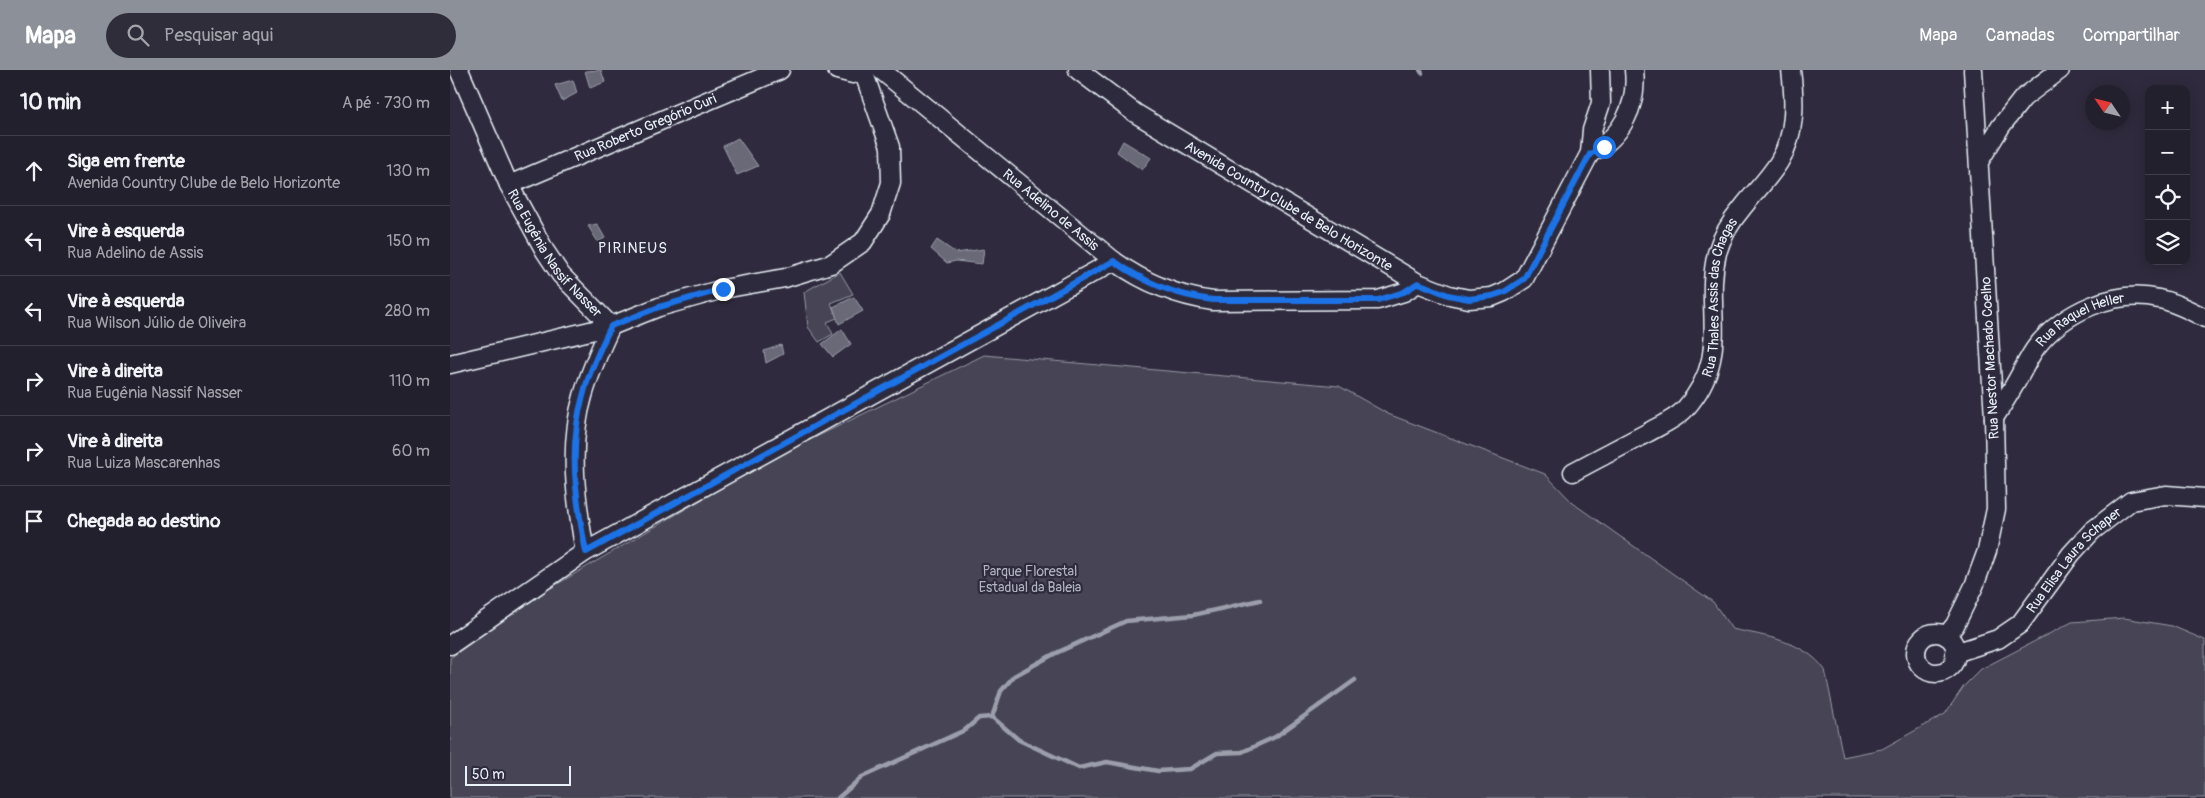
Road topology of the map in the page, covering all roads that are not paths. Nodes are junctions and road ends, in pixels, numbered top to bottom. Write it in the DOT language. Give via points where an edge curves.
graph roads {
  1 [pos="459,70"];
  2 [pos="780,70"];
  3 [pos="837,70"];
  4 [pos="863,70"];
  5 [pos="881,70"];
  6 [pos="1078,70"];
  7 [pos="1600,70"];
  8 [pos="1634,70"];
  9 [pos="1791,70"];
  10 [pos="1973,70"];
  11 [pos="2060,70"];
  12 [pos="1590,154"];
  13 [pos="1980,160"];
  14 [pos="509,185"];
  15 [pos="1114,261"];
  16 [pos="1418,283"];
  17 [pos="2205,318"];
  18 [pos="611,326"];
  19 [pos="450,364"];
  20 [pos="1994,418"];
  21 [pos="1573,472"];
  22 [pos="2205,498"];
  23 [pos="586,552"];
  24 [pos="1946,636"];
  25 [pos="450,645"];
  26 [pos="1956,653"];
  1 -- 14 [label="street, Rua Eugênia Nassif Nasser"];
  2 -- 14 [label="street, Rua Roberto Gregório Curi"];
  3 -- 4 [label="street" via="853,74"];
  4 -- 18 [label="street" via="890,147 891,183 881,214 863,242 831,264 785,278 723,289 668,304"];
  5 -- 15 [label="street, Rua Adelino de Assis"];
  6 -- 16 [label="street, Avenida Country Clube de Belo Horizonte" via="1135,112"];
  7 -- 12 [label="street, Avenida Country Clube de Belo Horizonte" via="1601,102 1592,130"];
  8 -- 12 [label="street" via="1636,89 1623,125 1604,147"];
  9 -- 21 [label="street, Rua Thales Assis das Chagas" via="1793,128 1788,145 1778,163 1730,223 1718,251 1714,274 1715,345 1704,380 1684,410"];
  10 -- 13 [label="street, Rua Nestor Machado Coelho"];
  11 -- 13 [label="street" via="2024,98 2001,126"];
  12 -- 16 [label="street, Avenida Country Clube de Belo Horizonte" via="1524,279 1504,292 1469,299"];
  13 -- 20 [label="street, Rua Nestor Machado Coelho"];
  14 -- 18 [label="street, Rua Eugênia Nassif Nasser" via="561,275"];
  15 -- 16 [label="street, Rua Adelino de Assis" via="1159,288 1190,298 1213,300 1378,300 1404,292"];
  15 -- 23 [label="street"];
  17 -- 20 [label="street, Rua Raquel Heller" via="2160,299 2137,296 2090,306 2066,319 2036,347"];
  18 -- 19 [label="street"];
  18 -- 23 [label="street, Rua Eugênia Nassif Nasser" via="592,365 576,434 575,480"];
  20 -- 24 [label="street, Rua Nestor Machado Coelho" via="1996,509 1987,551 1974,586"];
  22 -- 26 [label="street, Rua Elisa Laura Schaper" via="2166,495 2132,502 2092,531 2071,554 2020,624 1998,639"];
  23 -- 25 [label="street"];
  24 -- 26 [label="street"];
  24 -- 26 [label="street" via="1932,634 1924,637 1917,649 1919,663 1930,672 1944,671"];
}
